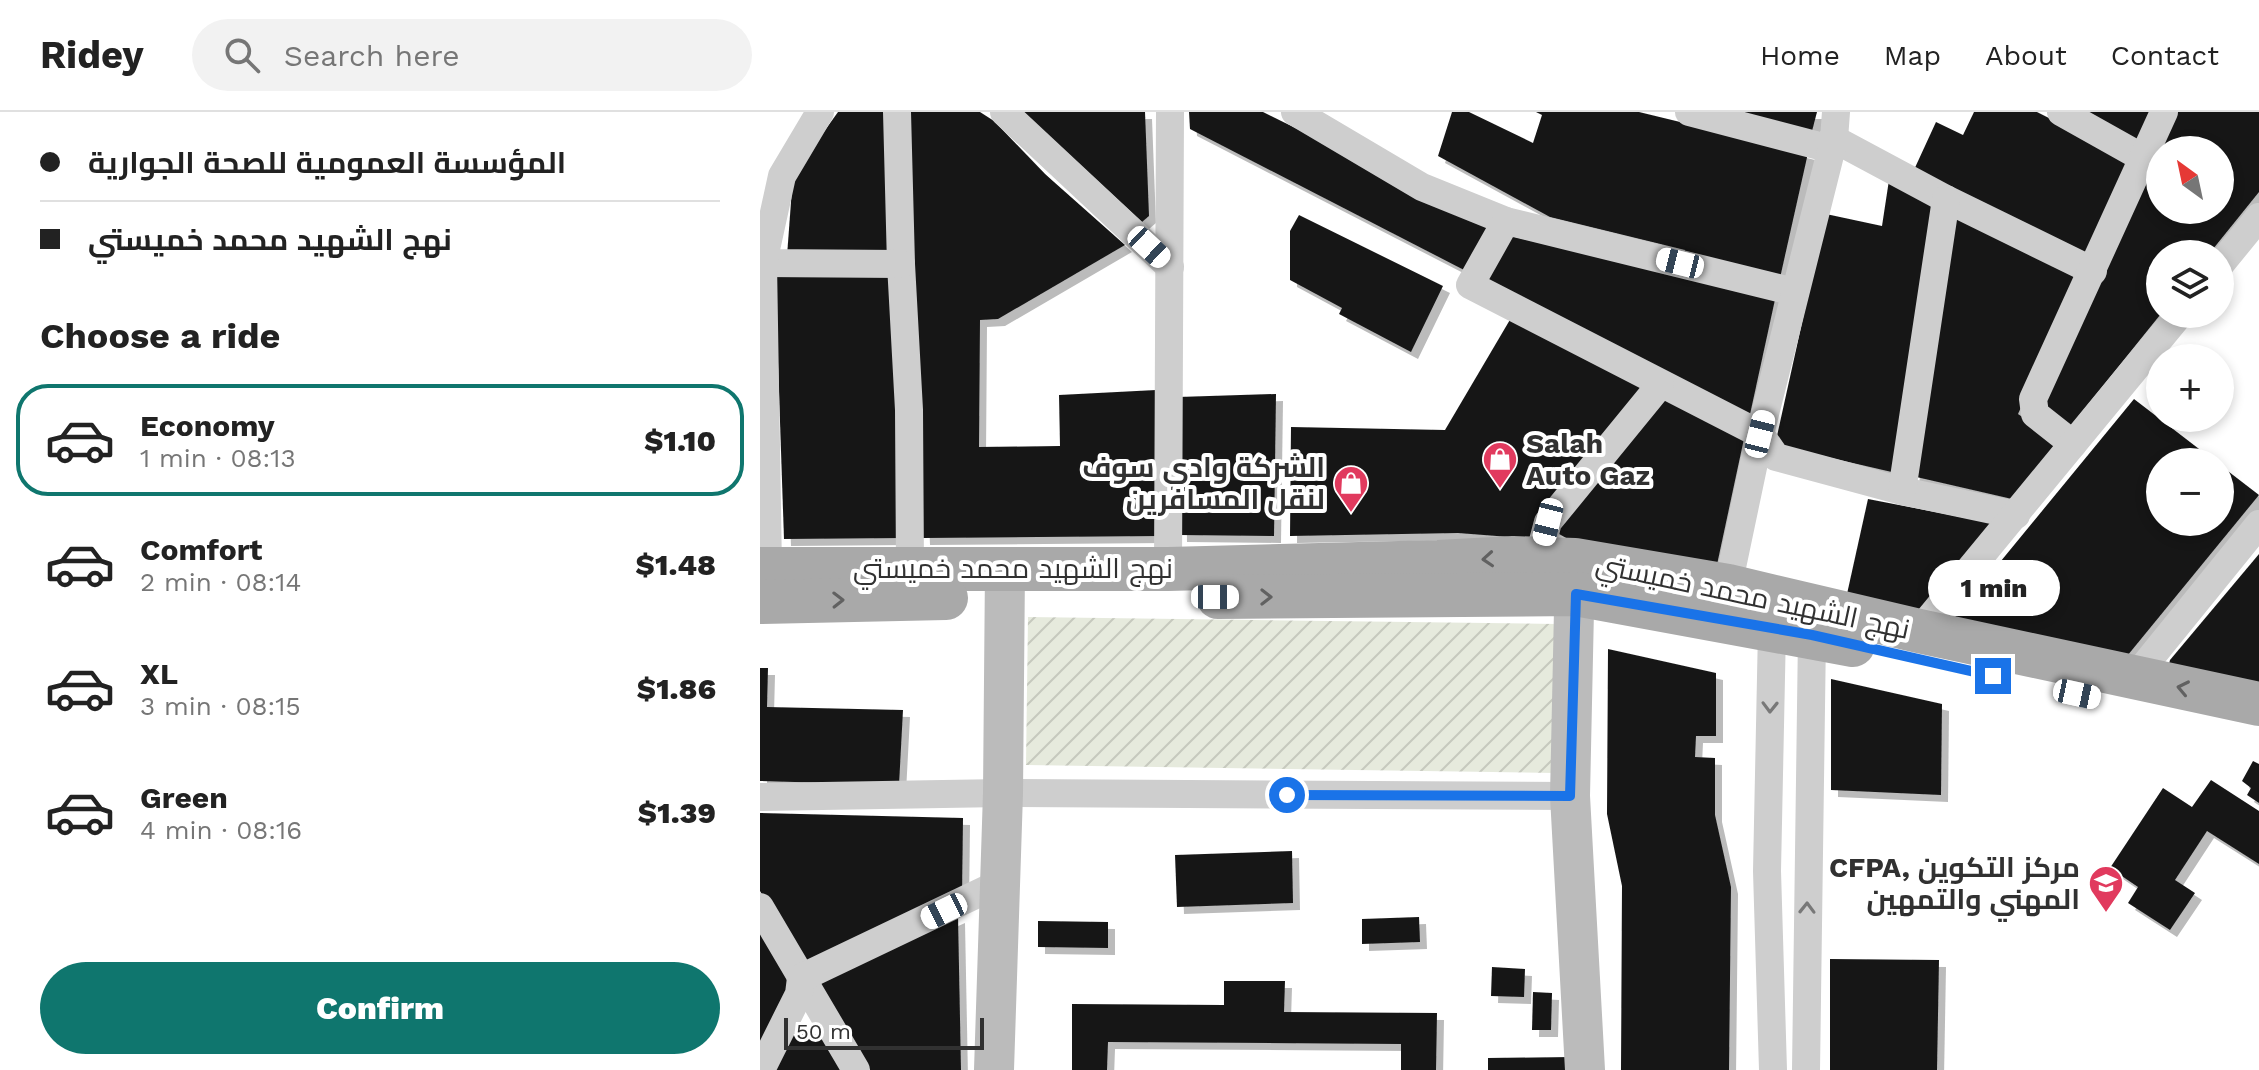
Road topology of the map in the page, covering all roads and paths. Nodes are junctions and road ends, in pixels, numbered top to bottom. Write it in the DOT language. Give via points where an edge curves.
graph roads {
  1 [pos="820,112"];
  2 [pos="897,112"];
  3 [pos="1004,112"];
  4 [pos="1170,112"];
  5 [pos="1295,112"];
  6 [pos="1689,112"];
  7 [pos="2061,112"];
  8 [pos="2164,112"];
  9 [pos="1834,133"];
  10 [pos="2143,158"];
  11 [pos="1946,199"];
  12 [pos="2259,217"];
  13 [pos="1506,221"];
  14 [pos="2234,248"];
  15 [pos="762,261"];
  16 [pos="901,264"];
  17 [pos="1170,267"];
  18 [pos="2093,271"];
  19 [pos="1795,292"];
  20 [pos="2168,328"];
  21 [pos="1660,385"];
  22 [pos="1760,434"];
  23 [pos="2073,444"];
  24 [pos="1902,491"];
  25 [pos="2016,515"];
  26 [pos="2259,524"];
  27 [pos="910,568"];
  28 [pos="1168,569"];
  29 [pos="1576,577"];
  30 [pos="763,580"];
  31 [pos="1005,582"];
  32 [pos="1728,586"];
  33 [pos="1919,631"];
  34 [pos="1792,632"];
  35 [pos="2135,677"];
  36 [pos="2259,704"];
  37 [pos="2259,734"];
  38 [pos="1003,793"];
  39 [pos="1570,796"];
  40 [pos="760,797"];
  41 [pos="998,884"];
  42 [pos="760,907"];
  43 [pos="1806,966"];
  44 [pos="1770,969"];
  45 [pos="801,978"];
  46 [pos="1772,1015"];
  47 [pos="1806,1015"];
  48 [pos="761,1070"];
  49 [pos="856,1070"];
  50 [pos="994,1070"];
  51 [pos="1585,1070"];
  52 [pos="1773,1070"];
  53 [pos="1806,1070"];
  1 -- 15 [label="street" via="782,176"];
  2 -- 16 [label="street"];
  3 -- 17 [label="street"];
  4 -- 17 [label="street"];
  5 -- 13 [label="street" via="1422,187"];
  6 -- 9 [label="street"];
  7 -- 10 [label="street"];
  8 -- 10 [label="street"];
  9 -- 11 [label="street"];
  9 -- 19 [label="street"];
  10 -- 18 [label="street"];
  11 -- 18 [label="street"];
  11 -- 24 [label="street"];
  12 -- 14 [label="street"];
  13 -- 19 [label="street"];
  13 -- 21 [label="street" via="1470,285"];
  15 -- 16 [label="street"];
  15 -- 30 [label="street"];
  16 -- 27 [label="street"];
  17 -- 28 [label="street"];
  18 -- 23 [label="street" via="2033,399 2035,414"];
  19 -- 22 [label="street"];
  20 -- 23 [label="street"];
  21 -- 22 [label="street"];
  21 -- 29 [label="street" via="1548,522 1543,541"];
  22 -- 24 [label="street" via="1776,457"];
  22 -- 32 [label="street"];
  23 -- 25 [label="street"];
  24 -- 25 [label="street"];
  25 -- 33 [label="street"];
  26 -- 35 [label="street"];
  27 -- 30 [label="main road, نهج الشهيد محمد خميستي"];
  27 -- 31 [label="main road, نهج الشهيد محمد خميستي"];
  29 -- 28 [label="main road, نهج الشهيد محمد خميستي, one-way" via="1513,558"];
  28 -- 31 [label="main road, نهج الشهيد محمد خميستي"];
  31 -- 29 [label="main road, نهج الشهيد محمد خميستي, one-way"];
  29 -- 32 [label="main road, نهج الشهيد محمد خميستي"];
  29 -- 34 [label="main road, نهج الشهيد محمد خميستي"];
  29 -- 39 [label="street"];
  30 -- 31 [label="main road, نهج الشهيد محمد خميستي, one-way"];
  31 -- 38 [label="street"];
  32 -- 33 [label="main road, نهج الشهيد محمد خميستي"];
  33 -- 35 [label="main road, نهج الشهيد محمد خميستي"];
  34 -- 37 [label="main road, نهج الشهيد محمد خميستي"];
  43 -- 34 [label="street, one-way"];
  34 -- 44 [label="street, one-way" via="1767,871"];
  36 -- 35 [label="main road, نهج الشهيد محمد خميستي, one-way"];
  38 -- 39 [label="street"];
  38 -- 40 [label="street"];
  38 -- 41 [label="street"];
  39 -- 51 [label="street"];
  41 -- 45 [label="street"];
  41 -- 50 [label="street"];
  42 -- 45 [label="street"];
  43 -- 44 [label="street"];
  43 -- 47 [label="street"];
  44 -- 46 [label="street"];
  45 -- 48 [label="street" via="799,994"];
  45 -- 49 [label="street"];
  46 -- 47 [label="street"];
  46 -- 52 [label="street"];
  47 -- 53 [label="street"];
}
